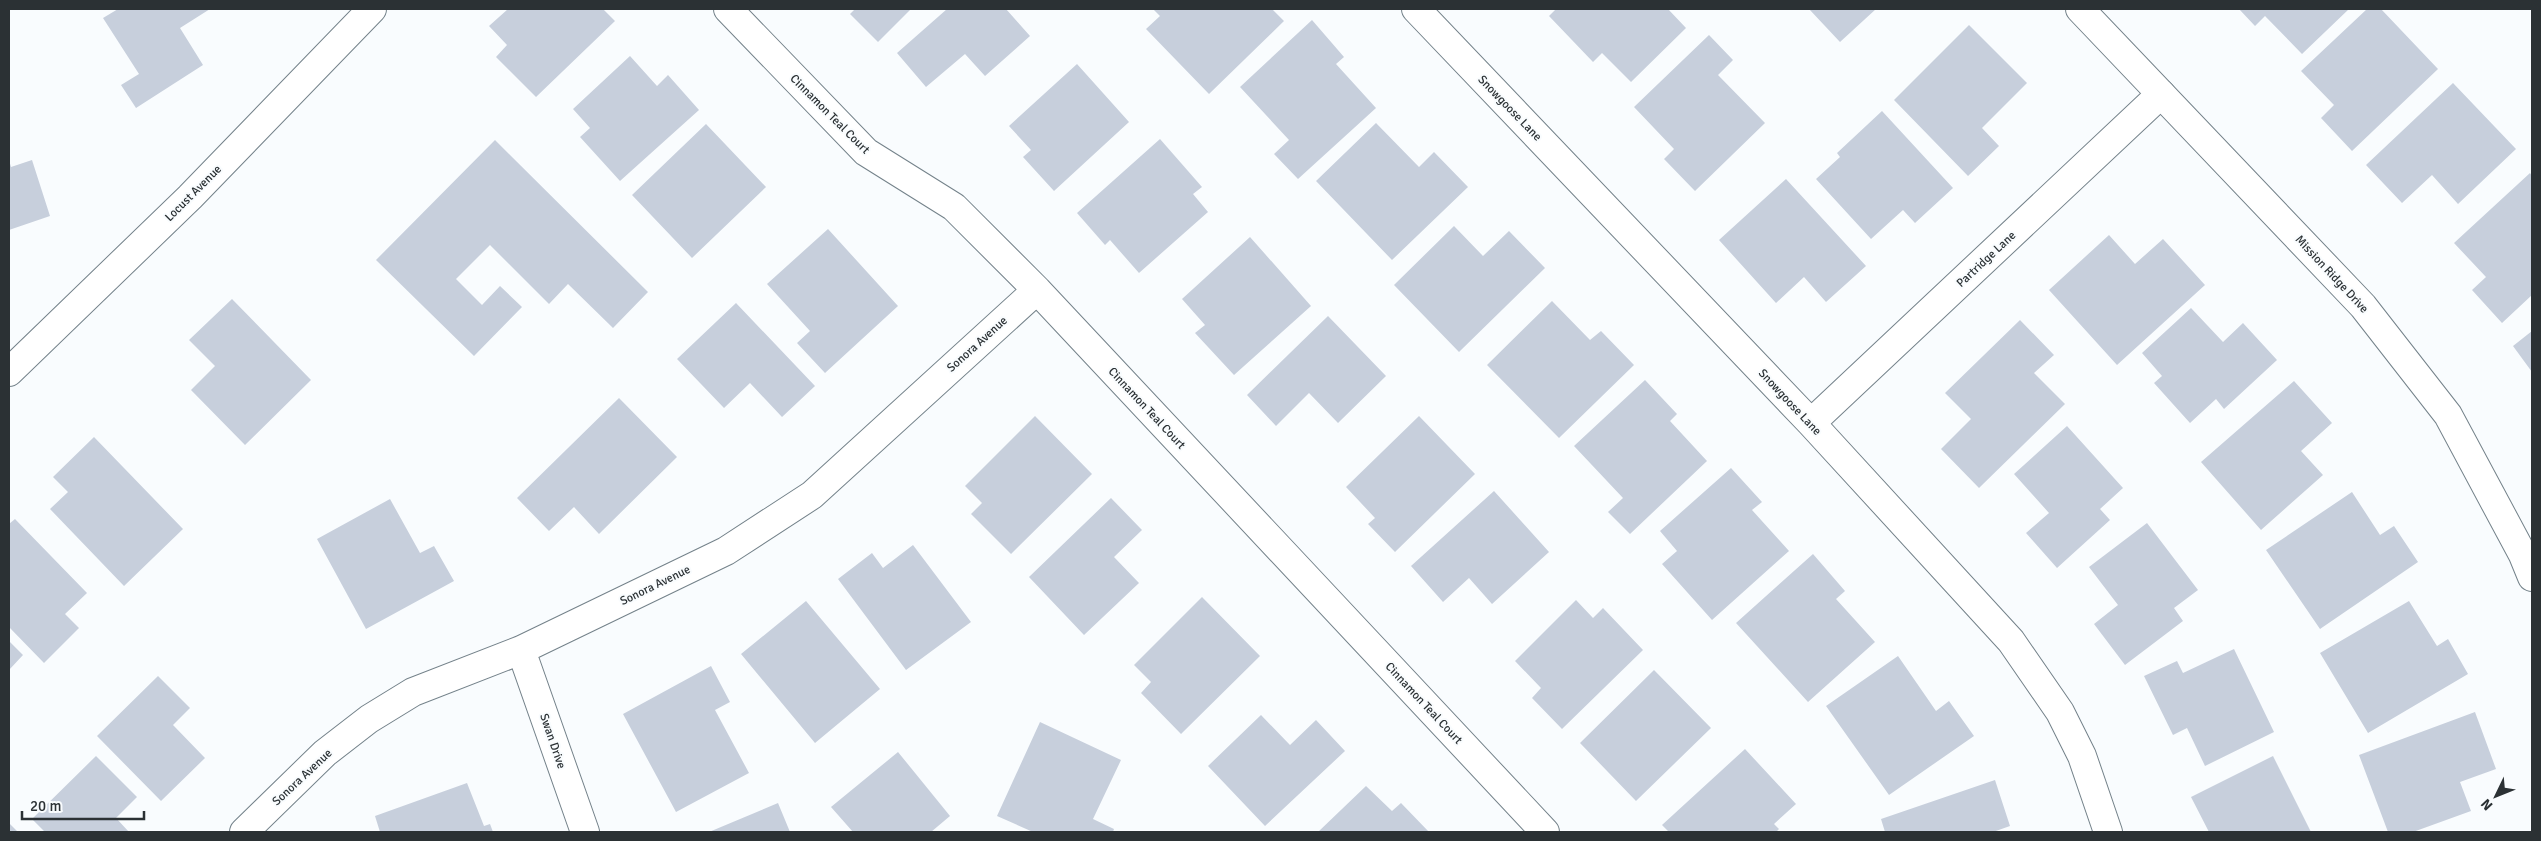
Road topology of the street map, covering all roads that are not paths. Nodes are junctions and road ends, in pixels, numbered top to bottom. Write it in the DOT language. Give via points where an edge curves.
graph roads {
  1 [pos="728,9"];
  2 [pos="1416,9"];
  3 [pos="2080,9"];
  4 [pos="365,11"];
  5 [pos="2161,94"];
  6 [pos="1037,290"];
  7 [pos="9,372"];
  8 [pos="1811,423"];
  9 [pos="2532,577"];
  10 [pos="521,650"];
  11 [pos="248,830"];
  12 [pos="585,832"];
  13 [pos="1545,832"];
  14 [pos="2108,832"];
  1 -- 6 [label="street, Cinnamon Teal Court" via="866,152 954,207"];
  2 -- 8 [label="street, Snowgoose Lane"];
  3 -- 5 [label="street, Mission Ridge Drive"];
  4 -- 7 [label="street, Locust Avenue" via="190,197"];
  5 -- 8 [label="street, Partridge Lane"];
  5 -- 9 [label="street, Mission Ridge Drive" via="2363,306 2448,415"];
  6 -- 10 [label="street, Sonora Avenue" via="812,495 726,551"];
  6 -- 13 [label="street, Cinnamon Teal Court"];
  8 -- 14 [label="street, Snowgoose Lane" via="2011,642 2060,712 2082,756"];
  10 -- 11 [label="street, Sonora Avenue" via="413,692 369,719 325,754"];
  10 -- 12 [label="street, Swan Drive"];
}
